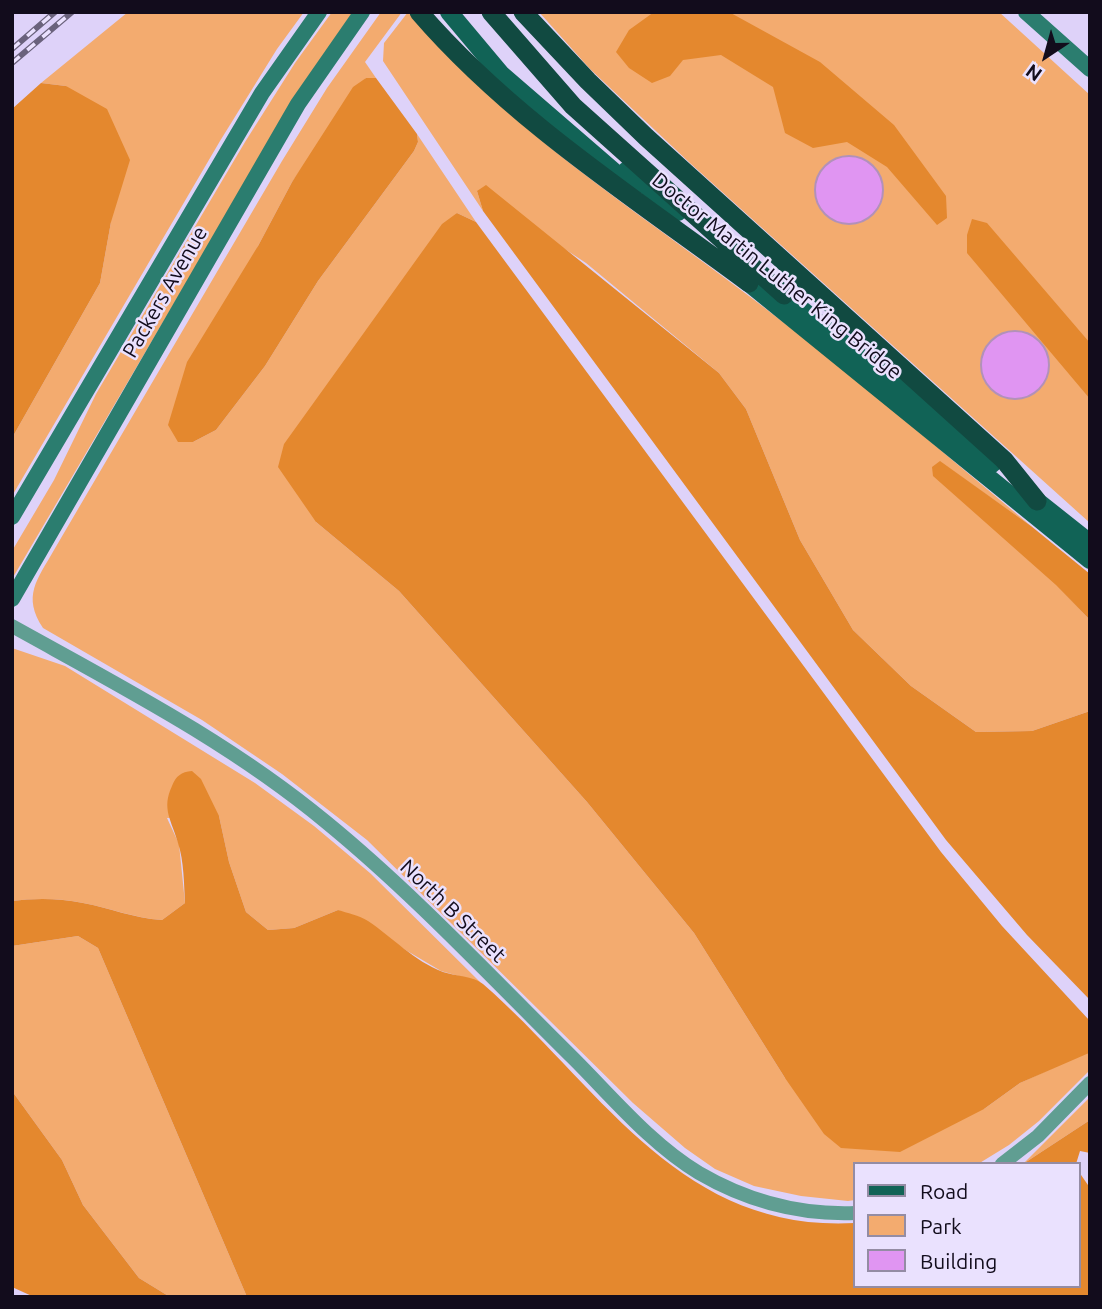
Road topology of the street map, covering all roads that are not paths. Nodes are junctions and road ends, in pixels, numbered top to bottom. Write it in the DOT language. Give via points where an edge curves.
graph roads {
  1 [pos="319,12"];
  2 [pos="362,12"];
  3 [pos="419,12"];
  4 [pos="491,12"];
  5 [pos="523,12"];
  6 [pos="1026,12"];
  7 [pos="455,14"];
  8 [pos="1090,69"];
  9 [pos="749,283"];
  10 [pos="785,295"];
  11 [pos="1037,501"];
  12 [pos="12,517"];
  13 [pos="1090,543"];
  14 [pos="1090,560"];
  15 [pos="12,599"];
  16 [pos="12,626"];
  17 [pos="1090,1083"];
  18 [pos="1005,1162"];
  19 [pos="853,1213"];
  1 -- 12 [label="main road, Packers Avenue" via="262,93"];
  2 -- 15 [label="main road, Packers Avenue" via="298,103"];
  3 -- 9 [label="highway" via="540,126"];
  4 -- 10 [label="highway" via="573,106"];
  5 -- 11 [label="highway" via="646,137 1004,460"];
  6 -- 8 [label="main road"];
  7 -- 9 [label="main road, Doctor Martin Luther King Bridge" via="483,54 531,102"];
  7 -- 10 [label="main road, Doctor Martin Luther King Bridge" via="556,111"];
  9 -- 14 [label="main road, Doctor Martin Luther King Bridge"];
  10 -- 11 [label="main road, Doctor Martin Luther King Bridge"];
  11 -- 13 [label="main road, Doctor Martin Luther King Bridge"];
  16 -- 19 [label="street, North B Street" via="191,727 326,821 648,1133 696,1171 776,1206"];
  17 -- 18 [label="street" via="1038,1136"];
}
